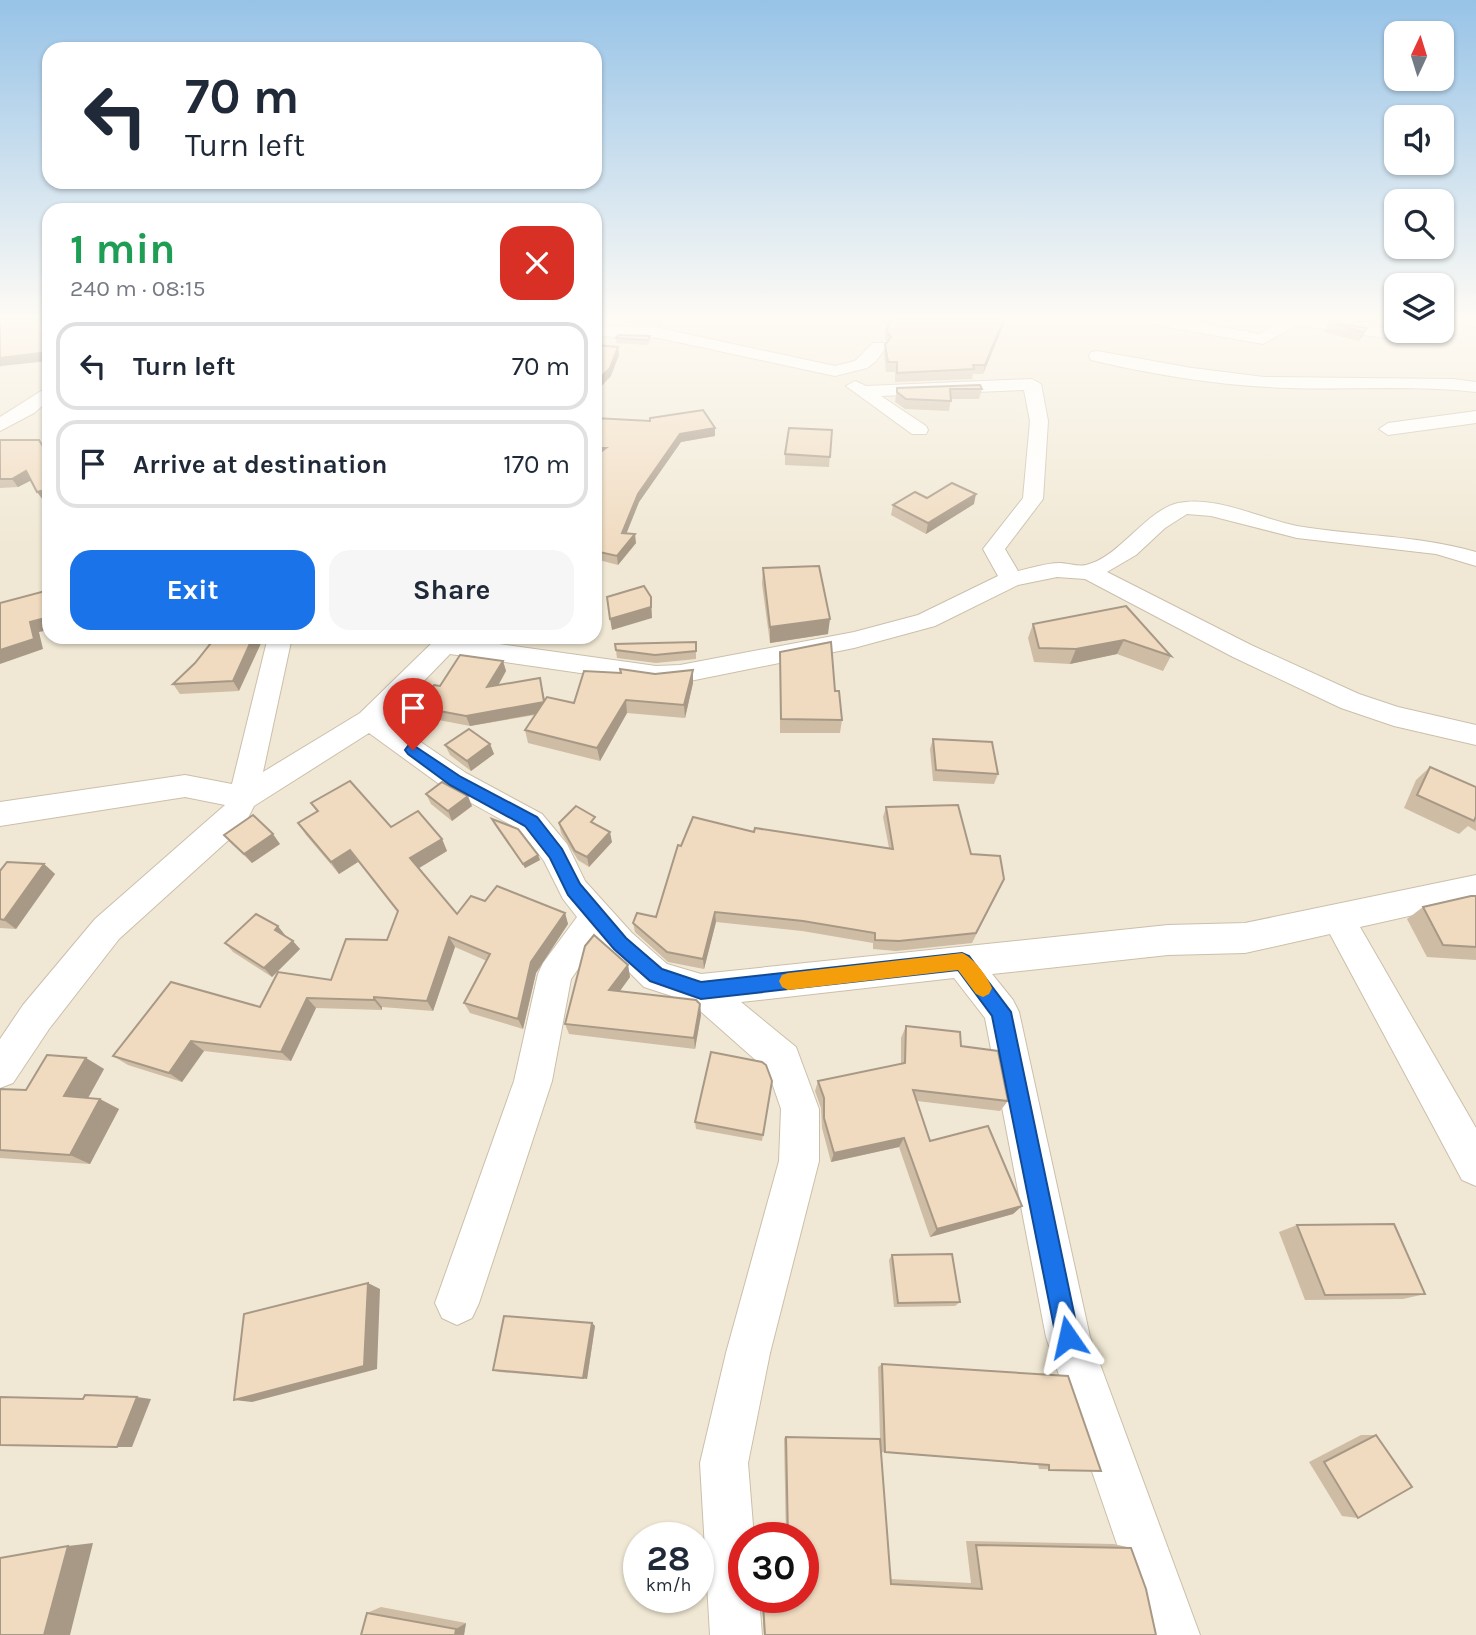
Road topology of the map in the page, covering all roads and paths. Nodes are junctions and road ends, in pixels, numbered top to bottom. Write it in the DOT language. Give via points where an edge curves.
graph roads {
  1 [pos="868,395"];
  2 [pos="1034,395"];
  3 [pos="42,397"];
  4 [pos="28,409"];
  5 [pos="42,412"];
  6 [pos="1476,417"];
  7 [pos="0,425"];
  8 [pos="1388,429"];
  9 [pos="919,430"];
  10 [pos="1476,559"];
  11 [pos="1090,572"];
  12 [pos="1011,579"];
  13 [pos="279,644"];
  14 [pos="445,644"];
  15 [pos="466,644"];
  16 [pos="370,720"];
  17 [pos="1476,735"];
  18 [pos="243,798"];
  19 [pos="0,814"];
  20 [pos="1476,888"];
  21 [pos="597,916"];
  22 [pos="1338,918"];
  23 [pos="962,961"];
  24 [pos="701,990"];
  25 [pos="0,1070"];
  26 [pos="1476,1166"];
  27 [pos="457,1303"];
  28 [pos="736,1635"];
  29 [pos="1174,1635"];
  1 -- 9 [label="street"];
  2 -- 12 [label="street" via="1039,421 1033,499 994,549"];
  3 -- 4 [label="street"];
  4 -- 5 [label="street"];
  4 -- 7 [label="street"];
  6 -- 8 [label="street"];
  10 -- 11 [label="street" via="1438,548 1297,532 1187,508 1167,517 1128,550"];
  11 -- 12 [label="street" via="1057,570"];
  11 -- 17 [label="street" via="1350,701"];
  12 -- 15 [label="street" via="926,621 680,674 656,675"];
  13 -- 18 [label="street"];
  14 -- 16 [label="street"];
  16 -- 18 [label="street"];
  16 -- 21 [label="street" via="456,781 531,822 556,853 574,890"];
  18 -- 19 [label="street" via="185,786"];
  18 -- 25 [label="street" via="233,818 107,929"];
  20 -- 22 [label="street"];
  21 -- 24 [label="street" via="656,976"];
  21 -- 27 [label="street" via="555,974 533,1081"];
  22 -- 23 [label="street" via="1245,938 1168,940"];
  22 -- 26 [label="street"];
  23 -- 24 [label="street"];
  23 -- 29 [label="street" via="1001,1012 1068,1337"];
  24 -- 28 [label="street" via="783,1060 800,1109 799,1161 724,1463"];
}
